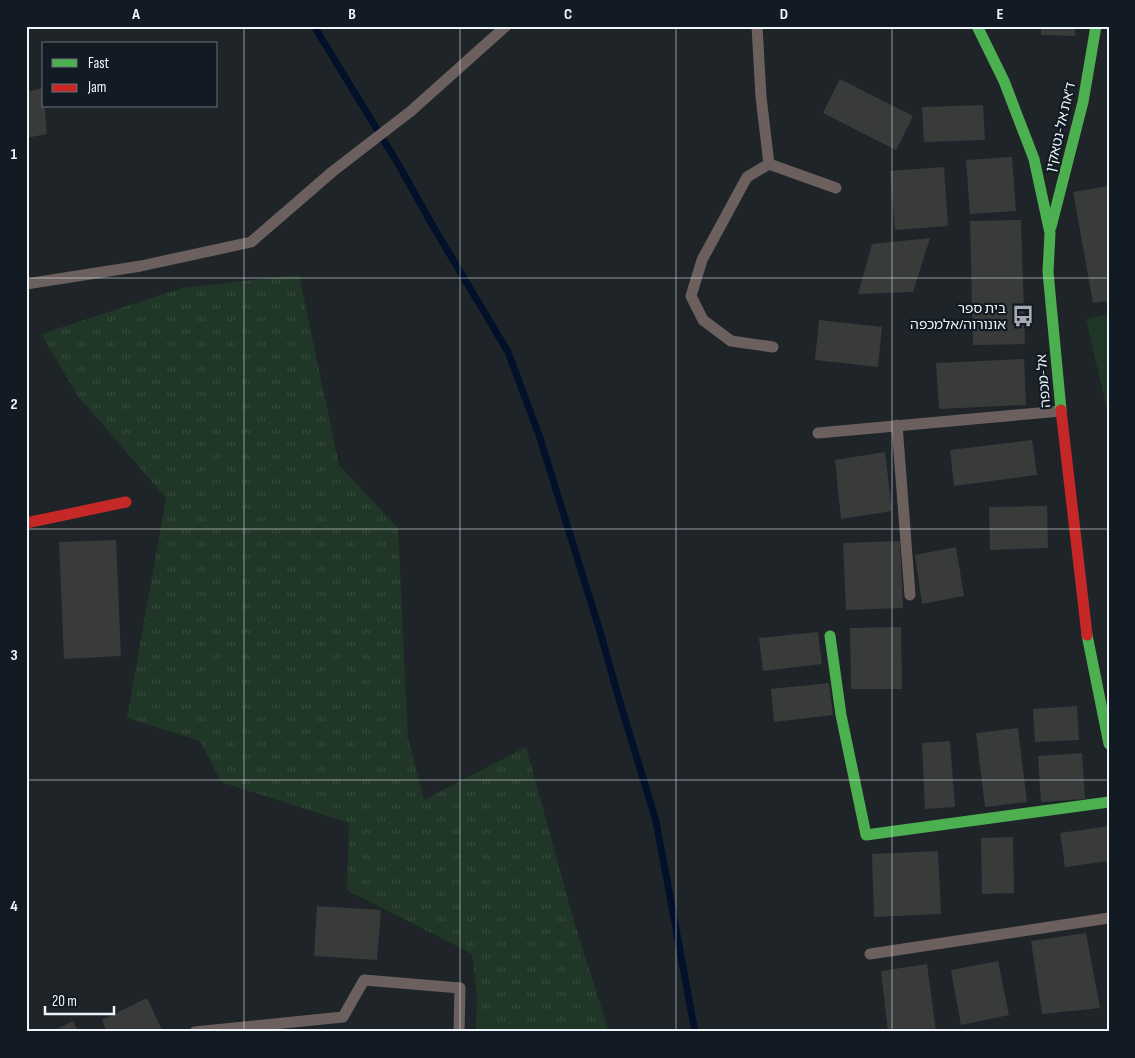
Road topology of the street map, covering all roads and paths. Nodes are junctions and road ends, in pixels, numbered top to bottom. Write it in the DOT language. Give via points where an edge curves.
graph roads {
  1 [pos="506,26"];
  2 [pos="757,26"];
  3 [pos="977,26"];
  4 [pos="1096,26"];
  5 [pos="768,164"];
  6 [pos="836,188"];
  7 [pos="1050,233"];
  8 [pos="26,284"];
  9 [pos="773,347"];
  10 [pos="1061,410"];
  11 [pos="897,425"];
  12 [pos="818,433"];
  13 [pos="126,502"];
  14 [pos="26,522"];
  15 [pos="910,595"];
  16 [pos="830,636"];
  17 [pos="1109,744"];
  18 [pos="1109,802"];
  19 [pos="1109,918"];
  20 [pos="870,954"];
  21 [pos="195,1032"];
  22 [pos="459,1032"];
  1 -- 8 [label="lane" via="411,111 332,172 250,242 141,266"];
  2 -- 5 [label="lane"];
  3 -- 7 [label="street, אל-מכפה" via="1004,81 1034,159"];
  4 -- 7 [label="street, ד'את אל-נטאקין" via="1076,135"];
  5 -- 6 [label="lane"];
  5 -- 9 [label="lane" via="747,177 702,260 691,296 703,320 731,341"];
  7 -- 10 [label="street, אל-מכפה" via="1048,272"];
  10 -- 11 [label="lane"];
  10 -- 17 [label="street, אל-מכפה" via="1088,647"];
  11 -- 12 [label="lane"];
  11 -- 15 [label="lane"];
  13 -- 14 [label="street"];
  16 -- 18 [label="street" via="841,715 866,835"];
  19 -- 20 [label="lane"];
  21 -- 22 [label="lane" via="343,1016 364,980 460,988"];
}
